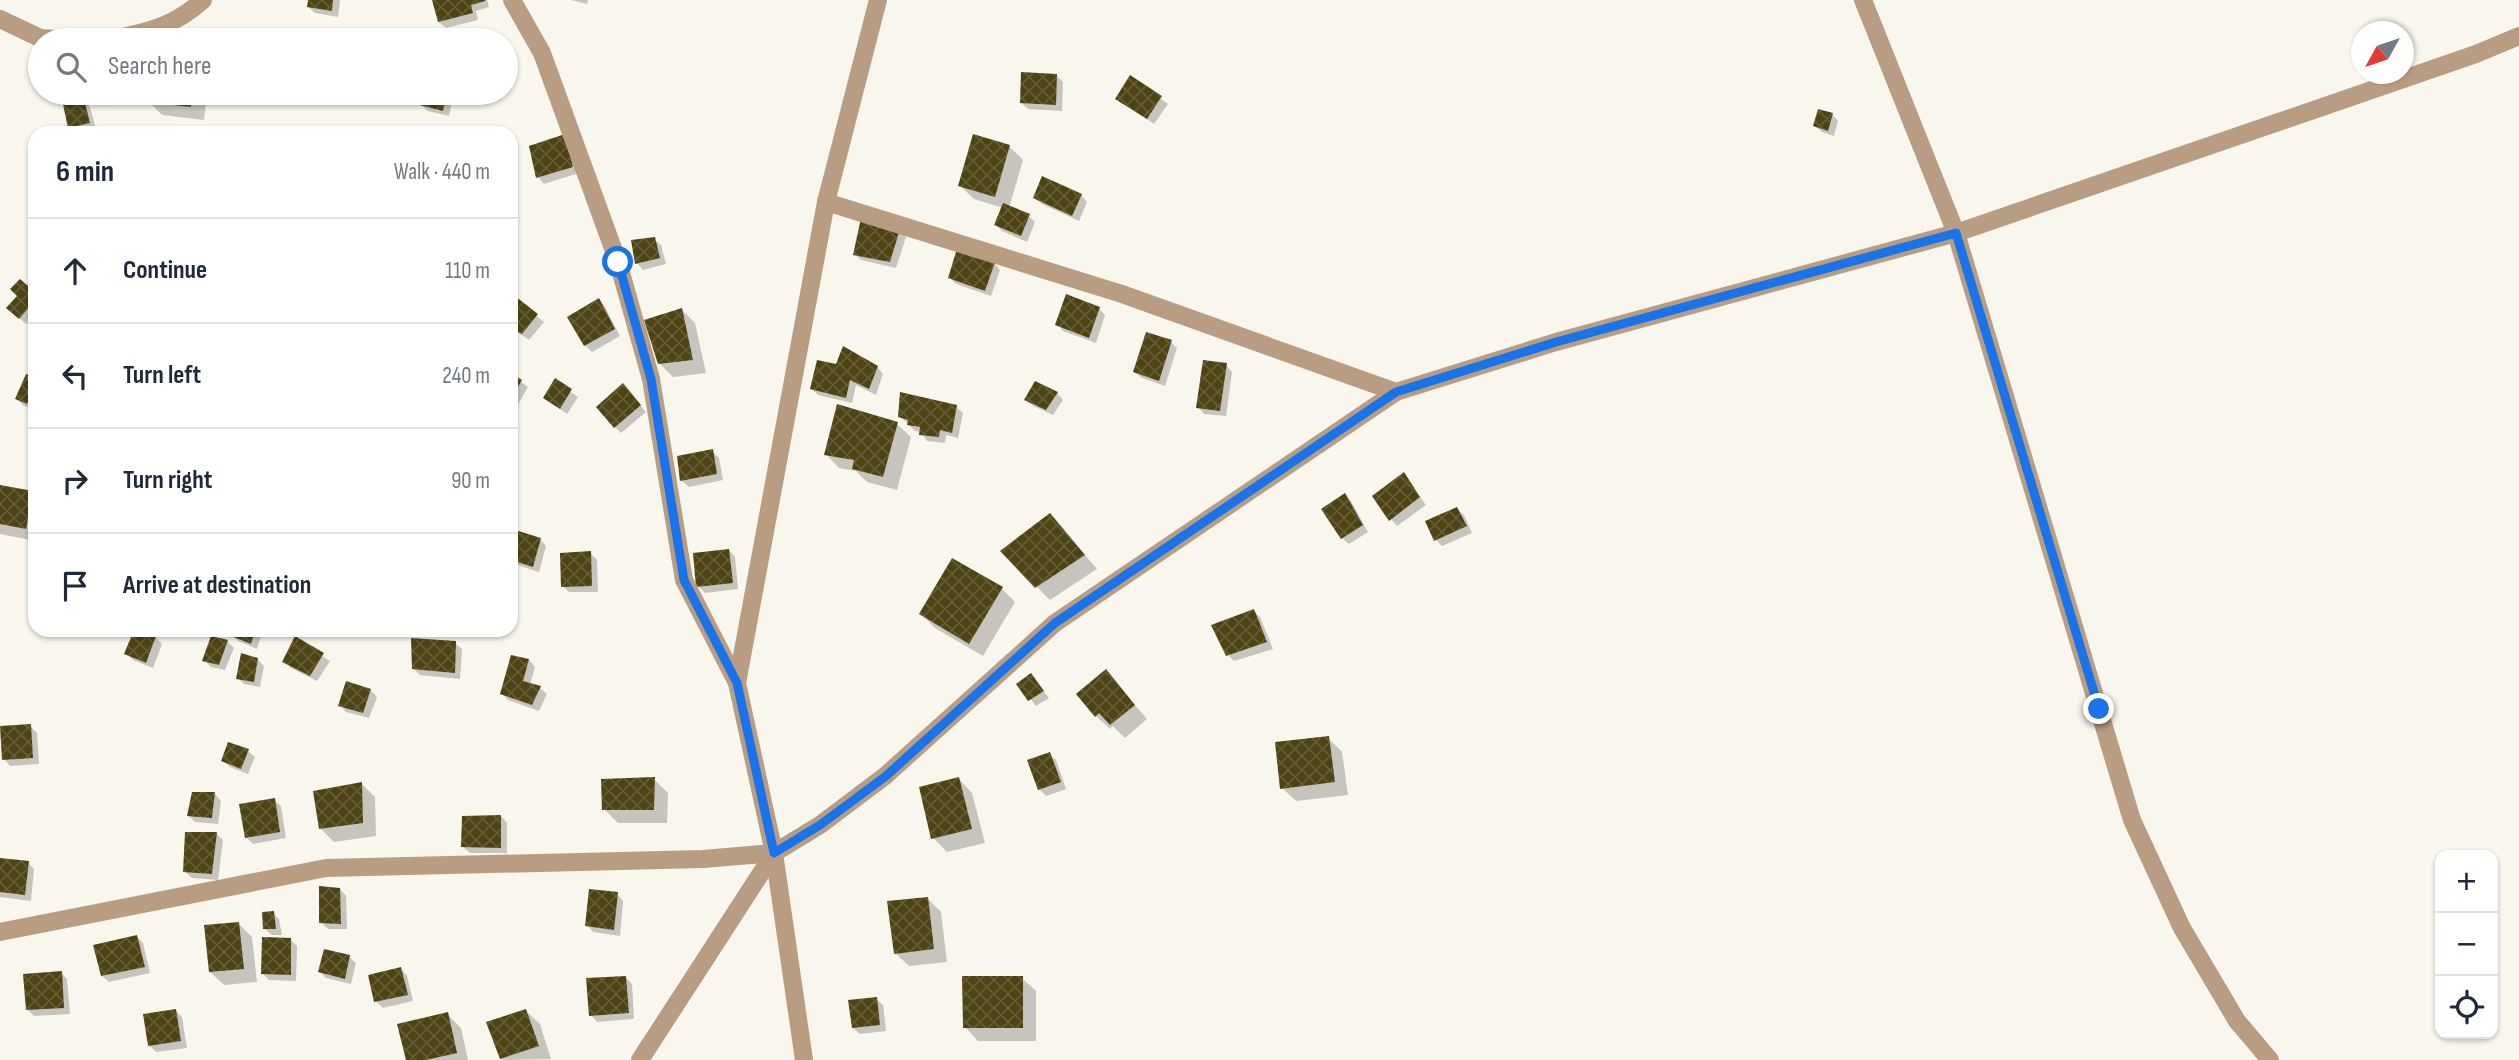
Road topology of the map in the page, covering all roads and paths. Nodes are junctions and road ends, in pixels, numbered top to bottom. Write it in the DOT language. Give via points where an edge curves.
graph roads {
  1 [pos="204,0"];
  2 [pos="512,0"];
  3 [pos="878,0"];
  4 [pos="1863,0"];
  5 [pos="0,19"];
  6 [pos="157,28"];
  7 [pos="28,32"];
  8 [pos="2519,36"];
  9 [pos="826,202"];
  10 [pos="1956,233"];
  11 [pos="1396,392"];
  12 [pos="737,683"];
  13 [pos="774,853"];
  14 [pos="0,932"];
  15 [pos="640,1060"];
  16 [pos="804,1060"];
  17 [pos="2270,1060"];
  1 -- 6 [label="street" via="184,18"];
  2 -- 12 [label="street" via="542,53 618,262 651,379 684,580"];
  3 -- 9 [label="street"];
  4 -- 10 [label="street"];
  5 -- 7 [label="street"];
  8 -- 10 [label="street"];
  9 -- 11 [label="street" via="1122,294"];
  9 -- 12 [label="street"];
  10 -- 11 [label="street" via="1556,342"];
  10 -- 17 [label="street" via="2132,820 2182,928 2237,1021"];
  11 -- 13 [label="street" via="1055,623 886,776"];
  12 -- 13 [label="street"];
  13 -- 14 [label="street" via="703,859 326,868"];
  13 -- 15 [label="street"];
  13 -- 16 [label="street"];
}
